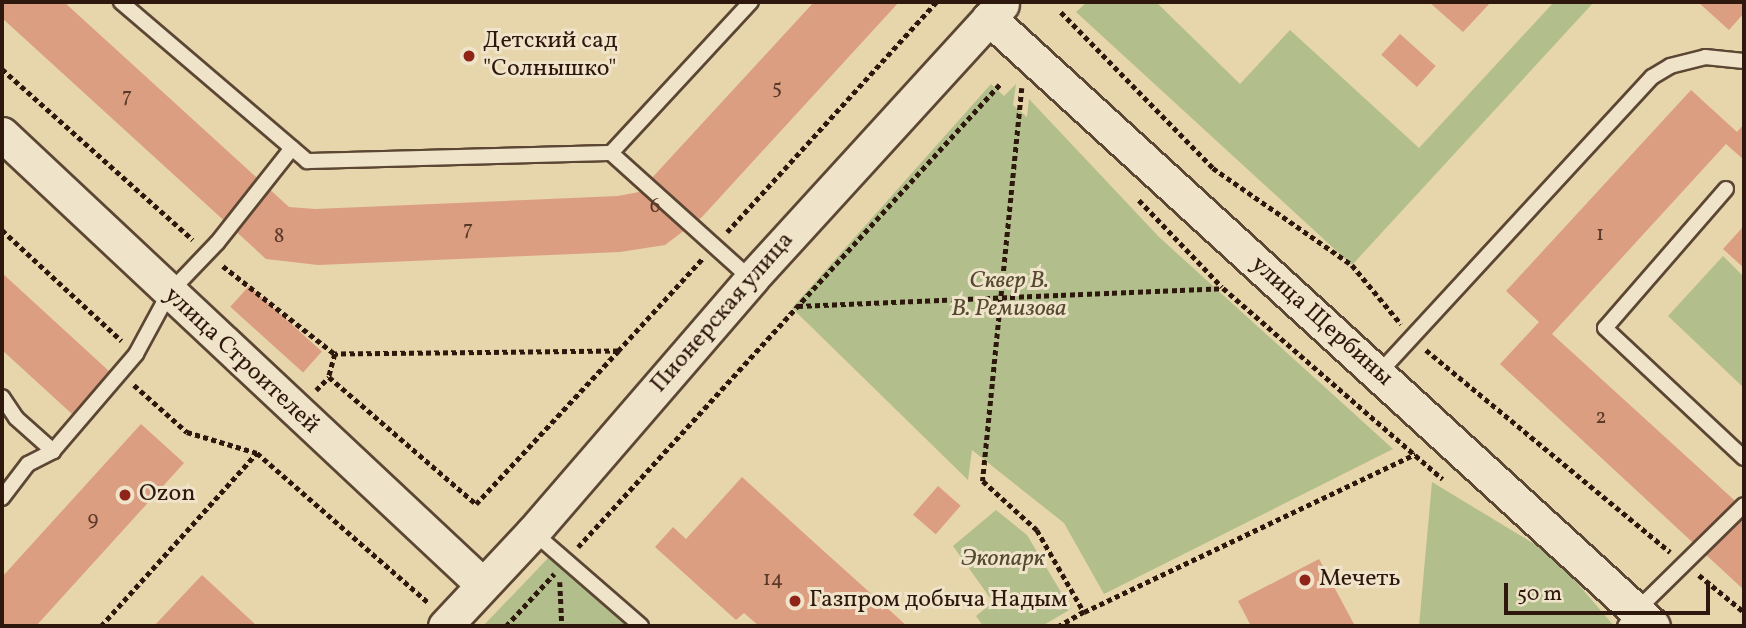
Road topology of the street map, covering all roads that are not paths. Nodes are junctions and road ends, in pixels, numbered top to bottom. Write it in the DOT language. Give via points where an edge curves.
graph roads {
  1 [pos="121,2"];
  2 [pos="751,2"];
  3 [pos="996,10"];
  4 [pos="1744,61"];
  5 [pos="2,134"];
  6 [pos="292,148"];
  7 [pos="611,153"];
  8 [pos="1726,189"];
  9 [pos="751,279"];
  10 [pos="169,293"];
  11 [pos="1378,374"];
  12 [pos="2,397"];
  13 [pos="53,451"];
  14 [pos="1744,458"];
  15 [pos="2,498"];
  16 [pos="1744,505"];
  17 [pos="533,532"];
  18 [pos="483,585"];
  19 [pos="1638,621"];
  20 [pos="448,623"];
  21 [pos="641,626"];
  1 -- 6 [label="lane"];
  2 -- 7 [label="lane"];
  3 -- 9 [label="street, Пионерская улица"];
  3 -- 11 [label="street, улица Щербины"];
  4 -- 11 [label="lane" via="1704,57 1652,76"];
  5 -- 10 [label="street, улица Строителей"];
  6 -- 7 [label="lane" via="307,161"];
  6 -- 10 [label="lane" via="217,243"];
  7 -- 9 [label="lane"];
  8 -- 14 [label="lane" via="1605,328"];
  9 -- 17 [label="street, Пионерская улица"];
  10 -- 13 [label="lane" via="136,354"];
  10 -- 18 [label="street, улица Строителей"];
  11 -- 19 [label="street, улица Щербины"];
  12 -- 13 [label="lane" via="16,418"];
  13 -- 15 [label="lane" via="29,464"];
  16 -- 19 [label="lane" via="1685,563"];
  17 -- 18 [label="street, Пионерская улица"];
  17 -- 21 [label="lane"];
  18 -- 20 [label="street, Пионерская улица"];
}
